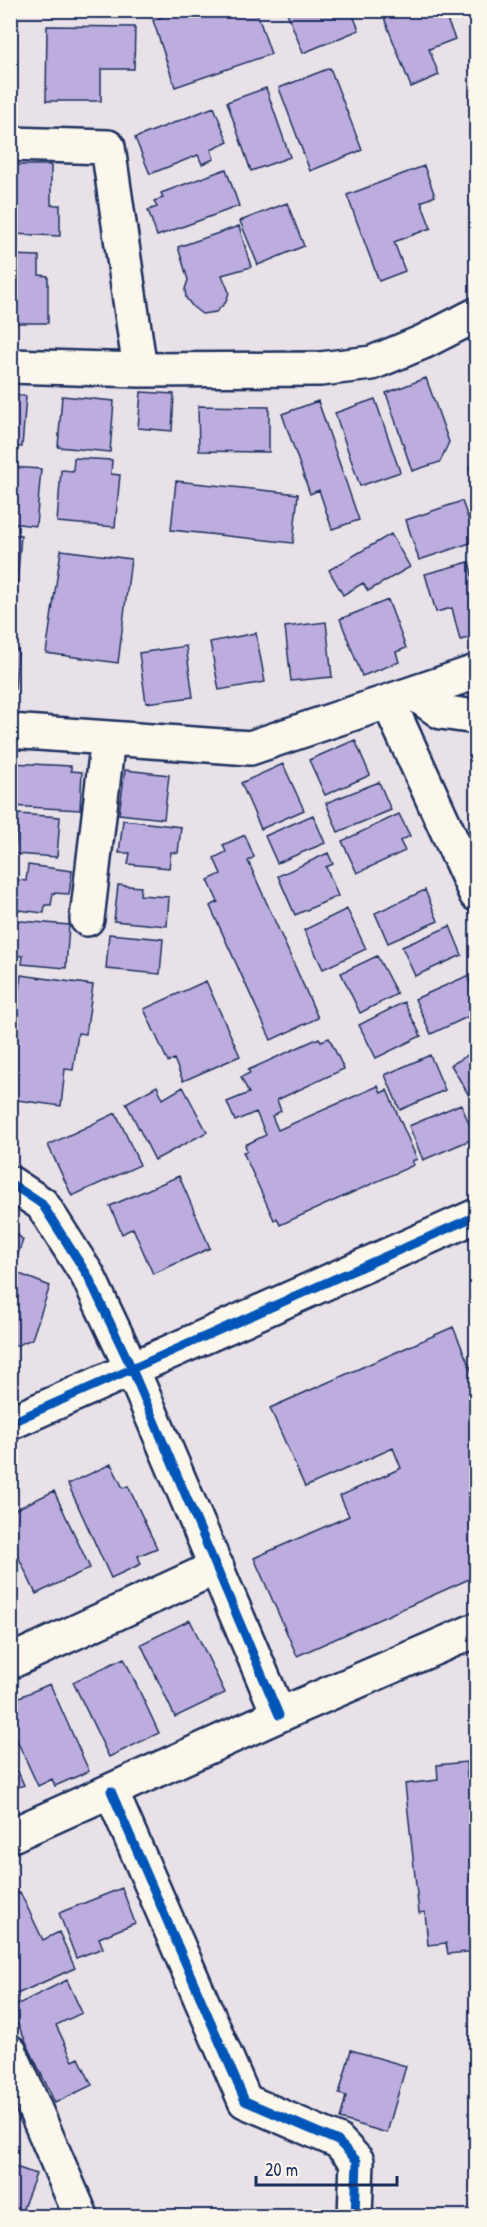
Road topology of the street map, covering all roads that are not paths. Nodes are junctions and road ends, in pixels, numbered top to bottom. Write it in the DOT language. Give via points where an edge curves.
graph roads {
  1 [pos="10,144"];
  2 [pos="477,315"];
  3 [pos="10,366"];
  4 [pos="140,370"];
  5 [pos="477,672"];
  6 [pos="401,698"];
  7 [pos="477,717"];
  8 [pos="10,731"];
  9 [pos="108,738"];
  10 [pos="477,894"];
  11 [pos="87,919"];
  12 [pos="10,1183"];
  13 [pos="477,1216"];
  14 [pos="132,1369"];
  15 [pos="10,1423"];
  16 [pos="218,1568"];
  17 [pos="477,1630"];
  18 [pos="10,1662"];
  19 [pos="279,1715"];
  20 [pos="111,1791"];
  21 [pos="10,1836"];
  22 [pos="10,2052"];
  23 [pos="81,2217"];
  24 [pos="355,2217"];
  1 -- 4 [label="street" via="108,147"];
  2 -- 4 [label="street" via="372,363 320,369"];
  3 -- 4 [label="street"];
  5 -- 6 [label="street"];
  6 -- 7 [label="street" via="441,712"];
  6 -- 9 [label="street" via="250,747"];
  6 -- 10 [label="street"];
  8 -- 9 [label="street"];
  9 -- 11 [label="street"];
  12 -- 14 [label="street" via="42,1204 88,1276"];
  13 -- 14 [label="street"];
  14 -- 15 [label="street"];
  14 -- 16 [label="street"];
  16 -- 18 [label="street"];
  16 -- 19 [label="street"];
  17 -- 19 [label="street"];
  19 -- 20 [label="street"];
  20 -- 21 [label="street"];
  20 -- 24 [label="street" via="245,2101 338,2141 357,2162"];
  22 -- 23 [label="street"];
}
